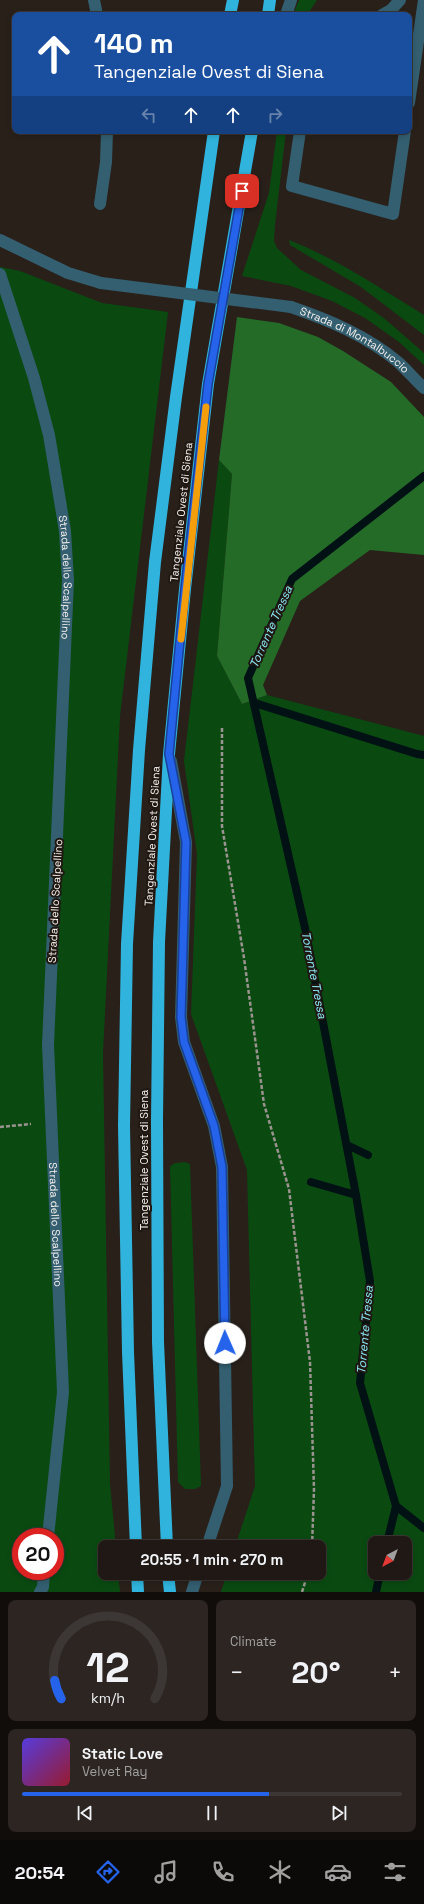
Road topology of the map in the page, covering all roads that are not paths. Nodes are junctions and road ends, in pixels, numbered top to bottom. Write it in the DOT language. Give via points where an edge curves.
graph roads {
  1 [pos="94,0"];
  2 [pos="233,0"];
  3 [pos="270,0"];
  4 [pos="291,0"];
  5 [pos="400,0"];
  6 [pos="424,0"];
  7 [pos="96,12"];
  8 [pos="231,12"];
  9 [pos="268,12"];
  10 [pos="287,12"];
  11 [pos="387,12"];
  12 [pos="412,82"];
  13 [pos="107,134"];
  14 [pos="214,134"];
  15 [pos="251,134"];
  16 [pos="300,134"];
  17 [pos="405,134"];
  18 [pos="100,204"];
  19 [pos="0,240"];
  20 [pos="0,274"];
  21 [pos="424,388"];
  22 [pos="169,754"];
  23 [pos="49,1528"];
  24 [pos="136,1540"];
  25 [pos="167,1540"];
  26 [pos="209,1540"];
  27 [pos="43,1580"];
  28 [pos="137,1580"];
  29 [pos="169,1580"];
  30 [pos="196,1580"];
  31 [pos="40,1592"];
  32 [pos="138,1592"];
  33 [pos="170,1592"];
  34 [pos="192,1592"];
  1 -- 7 [label="street"];
  2 -- 8 [label="highway"];
  3 -- 9 [label="highway"];
  4 -- 10 [label="street"];
  5 -- 11 [label="street"];
  6 -- 12 [label="street"];
  13 -- 18 [label="street"];
  14 -- 24 [label="highway, Tangenziale Ovest di Siena" via="155,562 139,750 127,944 125,1157 128,1352"];
  15 -- 22 [label="highway, Tangenziale Ovest di Siena" via="208,384"];
  16 -- 17 [label="street" via="292,186 393,214"];
  19 -- 21 [label="street, Strada di Montalbuccio, bridge" via="68,273 101,283 291,307 327,320 362,338 398,362"];
  20 -- 23 [label="street, Strada dello Scalpellino" via="30,364 48,435 68,558 68,616 48,1045 62,1392"];
  22 -- 25 [label="highway, Tangenziale Ovest di Siena" via="159,942 157,1121 158,1342"];
  22 -- 26 [label="street" via="186,842 181,1017 184,1042 214,1126 222,1167 227,1486"];
  27 -- 31 [label="street"];
  28 -- 32 [label="highway"];
  29 -- 33 [label="highway"];
  30 -- 34 [label="street"];
}
